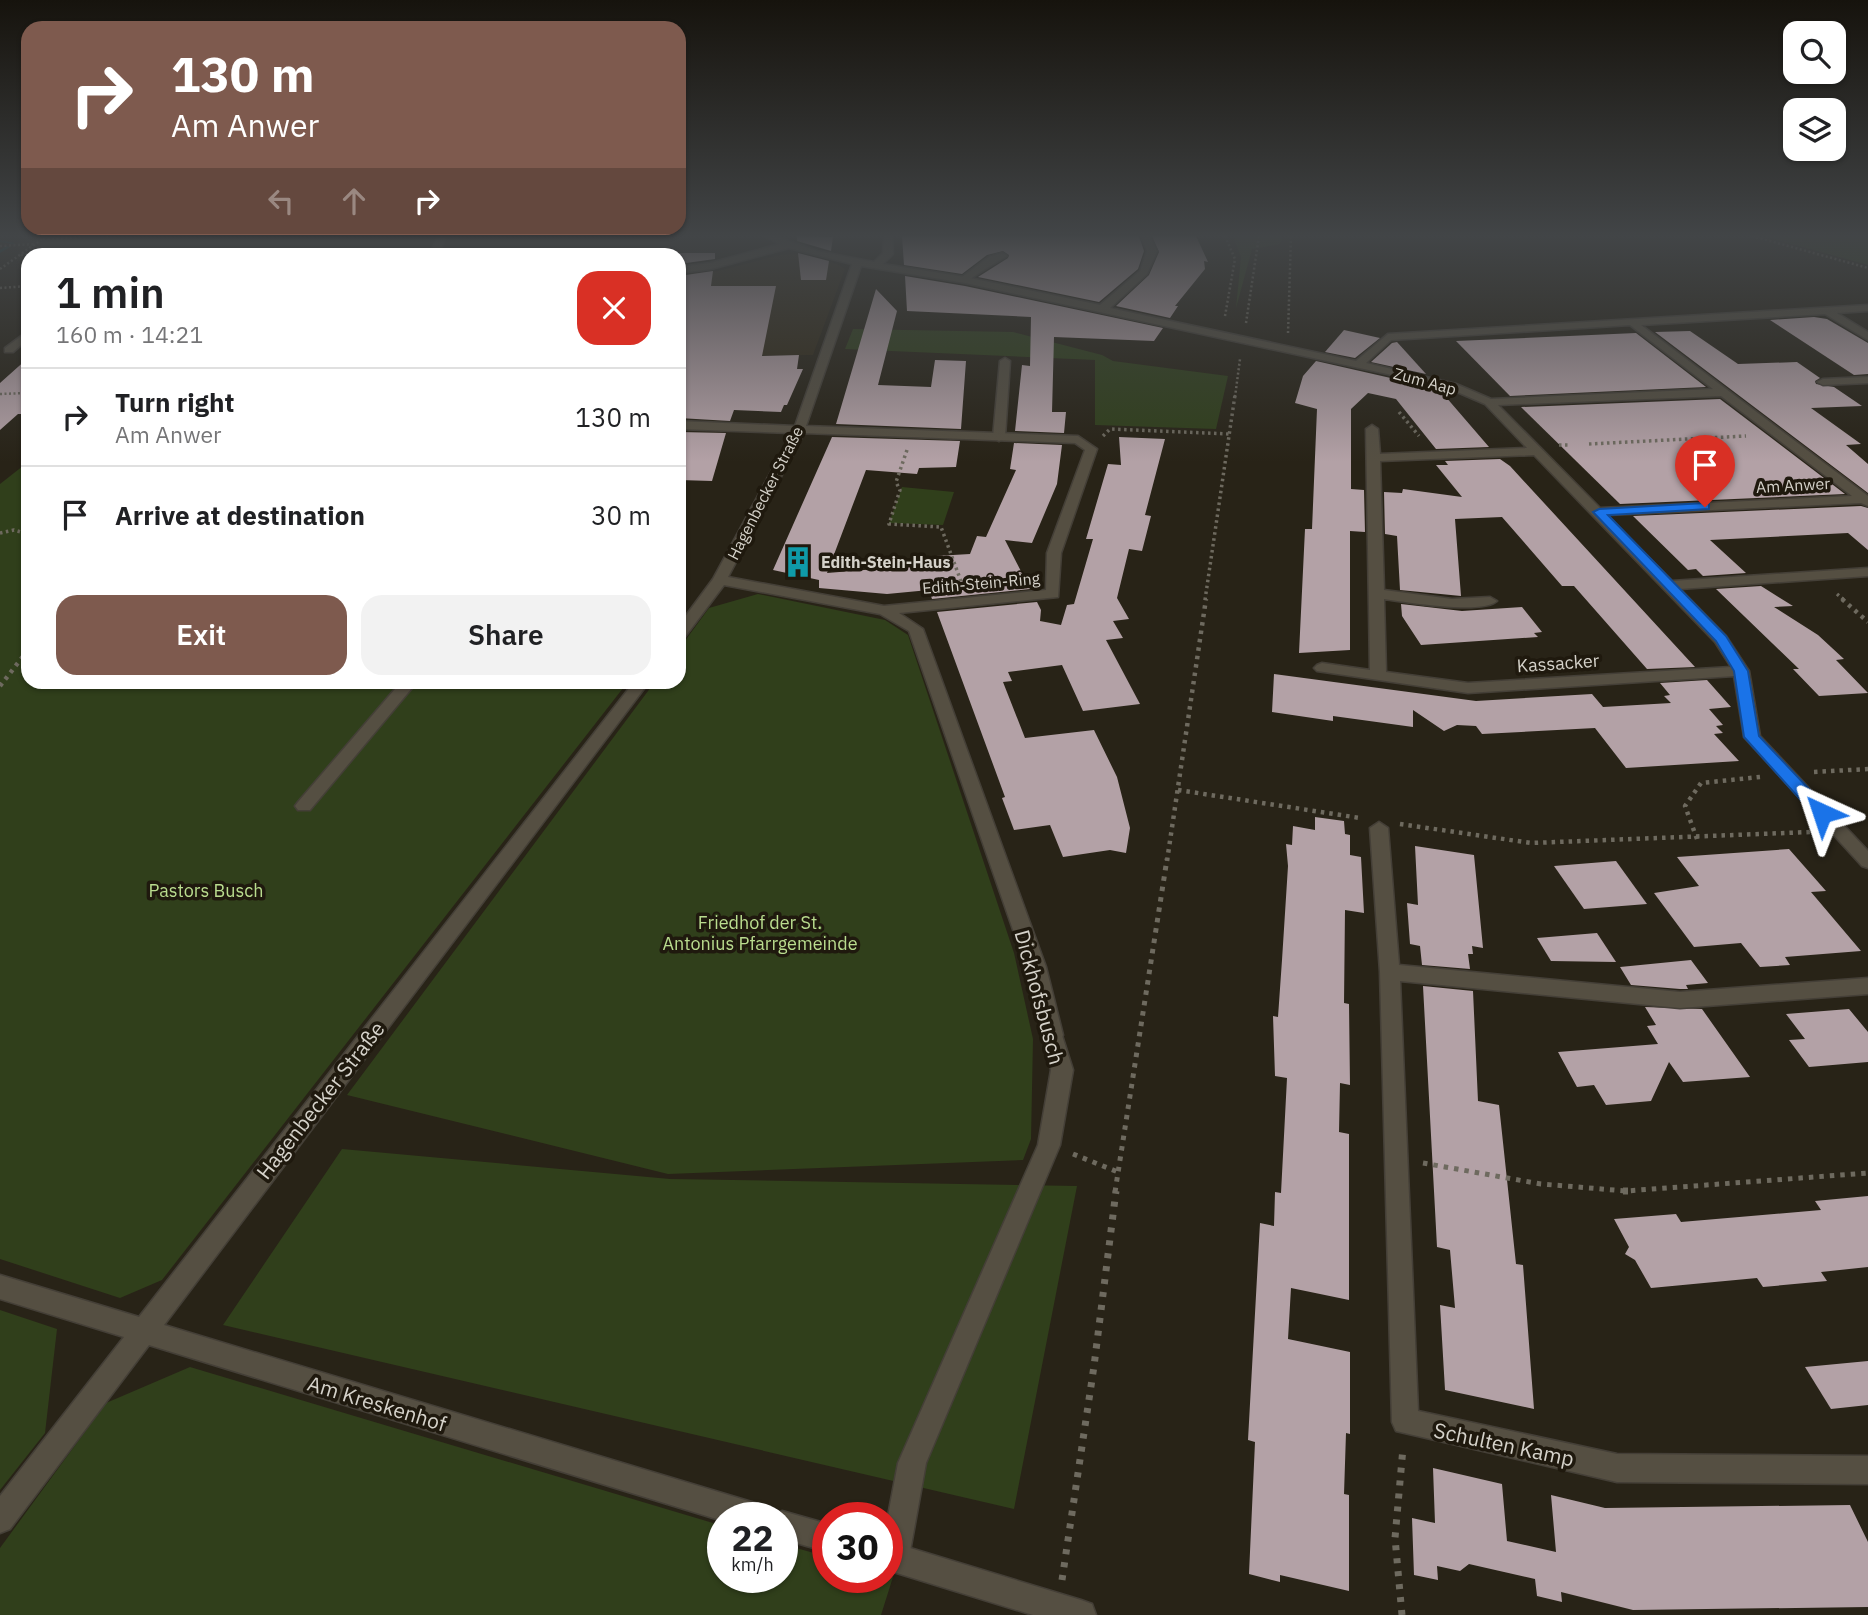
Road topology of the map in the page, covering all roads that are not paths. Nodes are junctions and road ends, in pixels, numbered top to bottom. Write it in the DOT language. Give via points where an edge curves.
graph roads {
  1 [pos="840,311"];
  2 [pos="1113,311"];
  3 [pos="1807,311"];
  4 [pos="1828,311"];
  5 [pos="1634,324"];
  6 [pos="1868,337"];
  7 [pos="21,340"];
  8 [pos="9,350"];
  9 [pos="1005,361"];
  10 [pos="1358,365"];
  11 [pos="1868,380"];
  12 [pos="1823,382"];
  13 [pos="1726,392"];
  14 [pos="1489,402"];
  15 [pos="686,425"];
  16 [pos="1373,429"];
  17 [pos="799,430"];
  18 [pos="999,437"];
  19 [pos="1538,451"];
  20 [pos="1374,458"];
  21 [pos="1866,500"];
  22 [pos="1599,512"];
  23 [pos="1868,572"];
  24 [pos="720,580"];
  25 [pos="1670,585"];
  26 [pos="1378,594"];
  27 [pos="1490,601"];
  28 [pos="884,610"];
  29 [pos="686,625"];
  30 [pos="1322,668"];
  31 [pos="1741,671"];
  32 [pos="1378,676"];
  33 [pos="404,689"];
  34 [pos="637,689"];
  35 [pos="304,806"];
  36 [pos="1379,823"];
  37 [pos="1868,862"];
  38 [pos="1390,972"];
  39 [pos="1868,986"];
  40 [pos="0,1287"];
  41 [pos="142,1332"];
  42 [pos="1868,1470"];
  43 [pos="707,1503"];
  44 [pos="903,1503"];
  45 [pos="0,1519"];
  46 [pos="903,1560"];
  47 [pos="1070,1611"];
  1 -- 17 [label="street, Hagenbecker Straße"];
  2 -- 10 [label="street, Zum Aap"];
  3 -- 5 [label="street"];
  4 -- 6 [label="street"];
  5 -- 10 [label="street" via="1388,337"];
  5 -- 13 [label="street, Am Anwer"];
  7 -- 8 [label="street"];
  9 -- 18 [label="street"];
  10 -- 14 [label="street, Zum Aap" via="1452,386"];
  11 -- 12 [label="street"];
  13 -- 14 [label="street"];
  13 -- 21 [label="street, Am Anwer"];
  14 -- 19 [label="street, Zum Aap"];
  15 -- 17 [label="street"];
  16 -- 20 [label="street"];
  17 -- 18 [label="street"];
  17 -- 24 [label="street, Hagenbecker Straße"];
  18 -- 28 [label="street, Edith-Stein-Ring" via="1078,440 1091,449 1055,553 1053,594"];
  19 -- 20 [label="street"];
  19 -- 22 [label="street, Zum Aap"];
  20 -- 26 [label="street"];
  21 -- 22 [label="street, Am Anwer"];
  22 -- 25 [label="street, Zum Aap"];
  23 -- 25 [label="street"];
  24 -- 28 [label="street, Edith-Stein-Ring"];
  24 -- 29 [label="street, Hagenbecker Straße"];
  25 -- 31 [label="street, Zum Aap" via="1721,639"];
  26 -- 27 [label="street" via="1452,603"];
  26 -- 32 [label="street"];
  28 -- 44 [label="street, Dickhofsbusch" via="916,629 1036,967 1062,1070 1049,1145 912,1463"];
  30 -- 32 [label="street, Kassacker"];
  31 -- 32 [label="street, Kassacker" via="1468,688"];
  31 -- 37 [label="street, Zum Aap" via="1752,737"];
  33 -- 35 [label="street"];
  34 -- 41 [label="street, Hagenbecker Straße"];
  36 -- 38 [label="street"];
  38 -- 39 [label="street" via="1680,1000"];
  38 -- 42 [label="street, Schulten Kamp" via="1405,1423 1617,1468"];
  40 -- 41 [label="street, Am Kreskenhof"];
  41 -- 43 [label="street, Am Kreskenhof"];
  41 -- 45 [label="street, Hagenbecker Straße"];
  46 -- 47 [label="street"];
}
